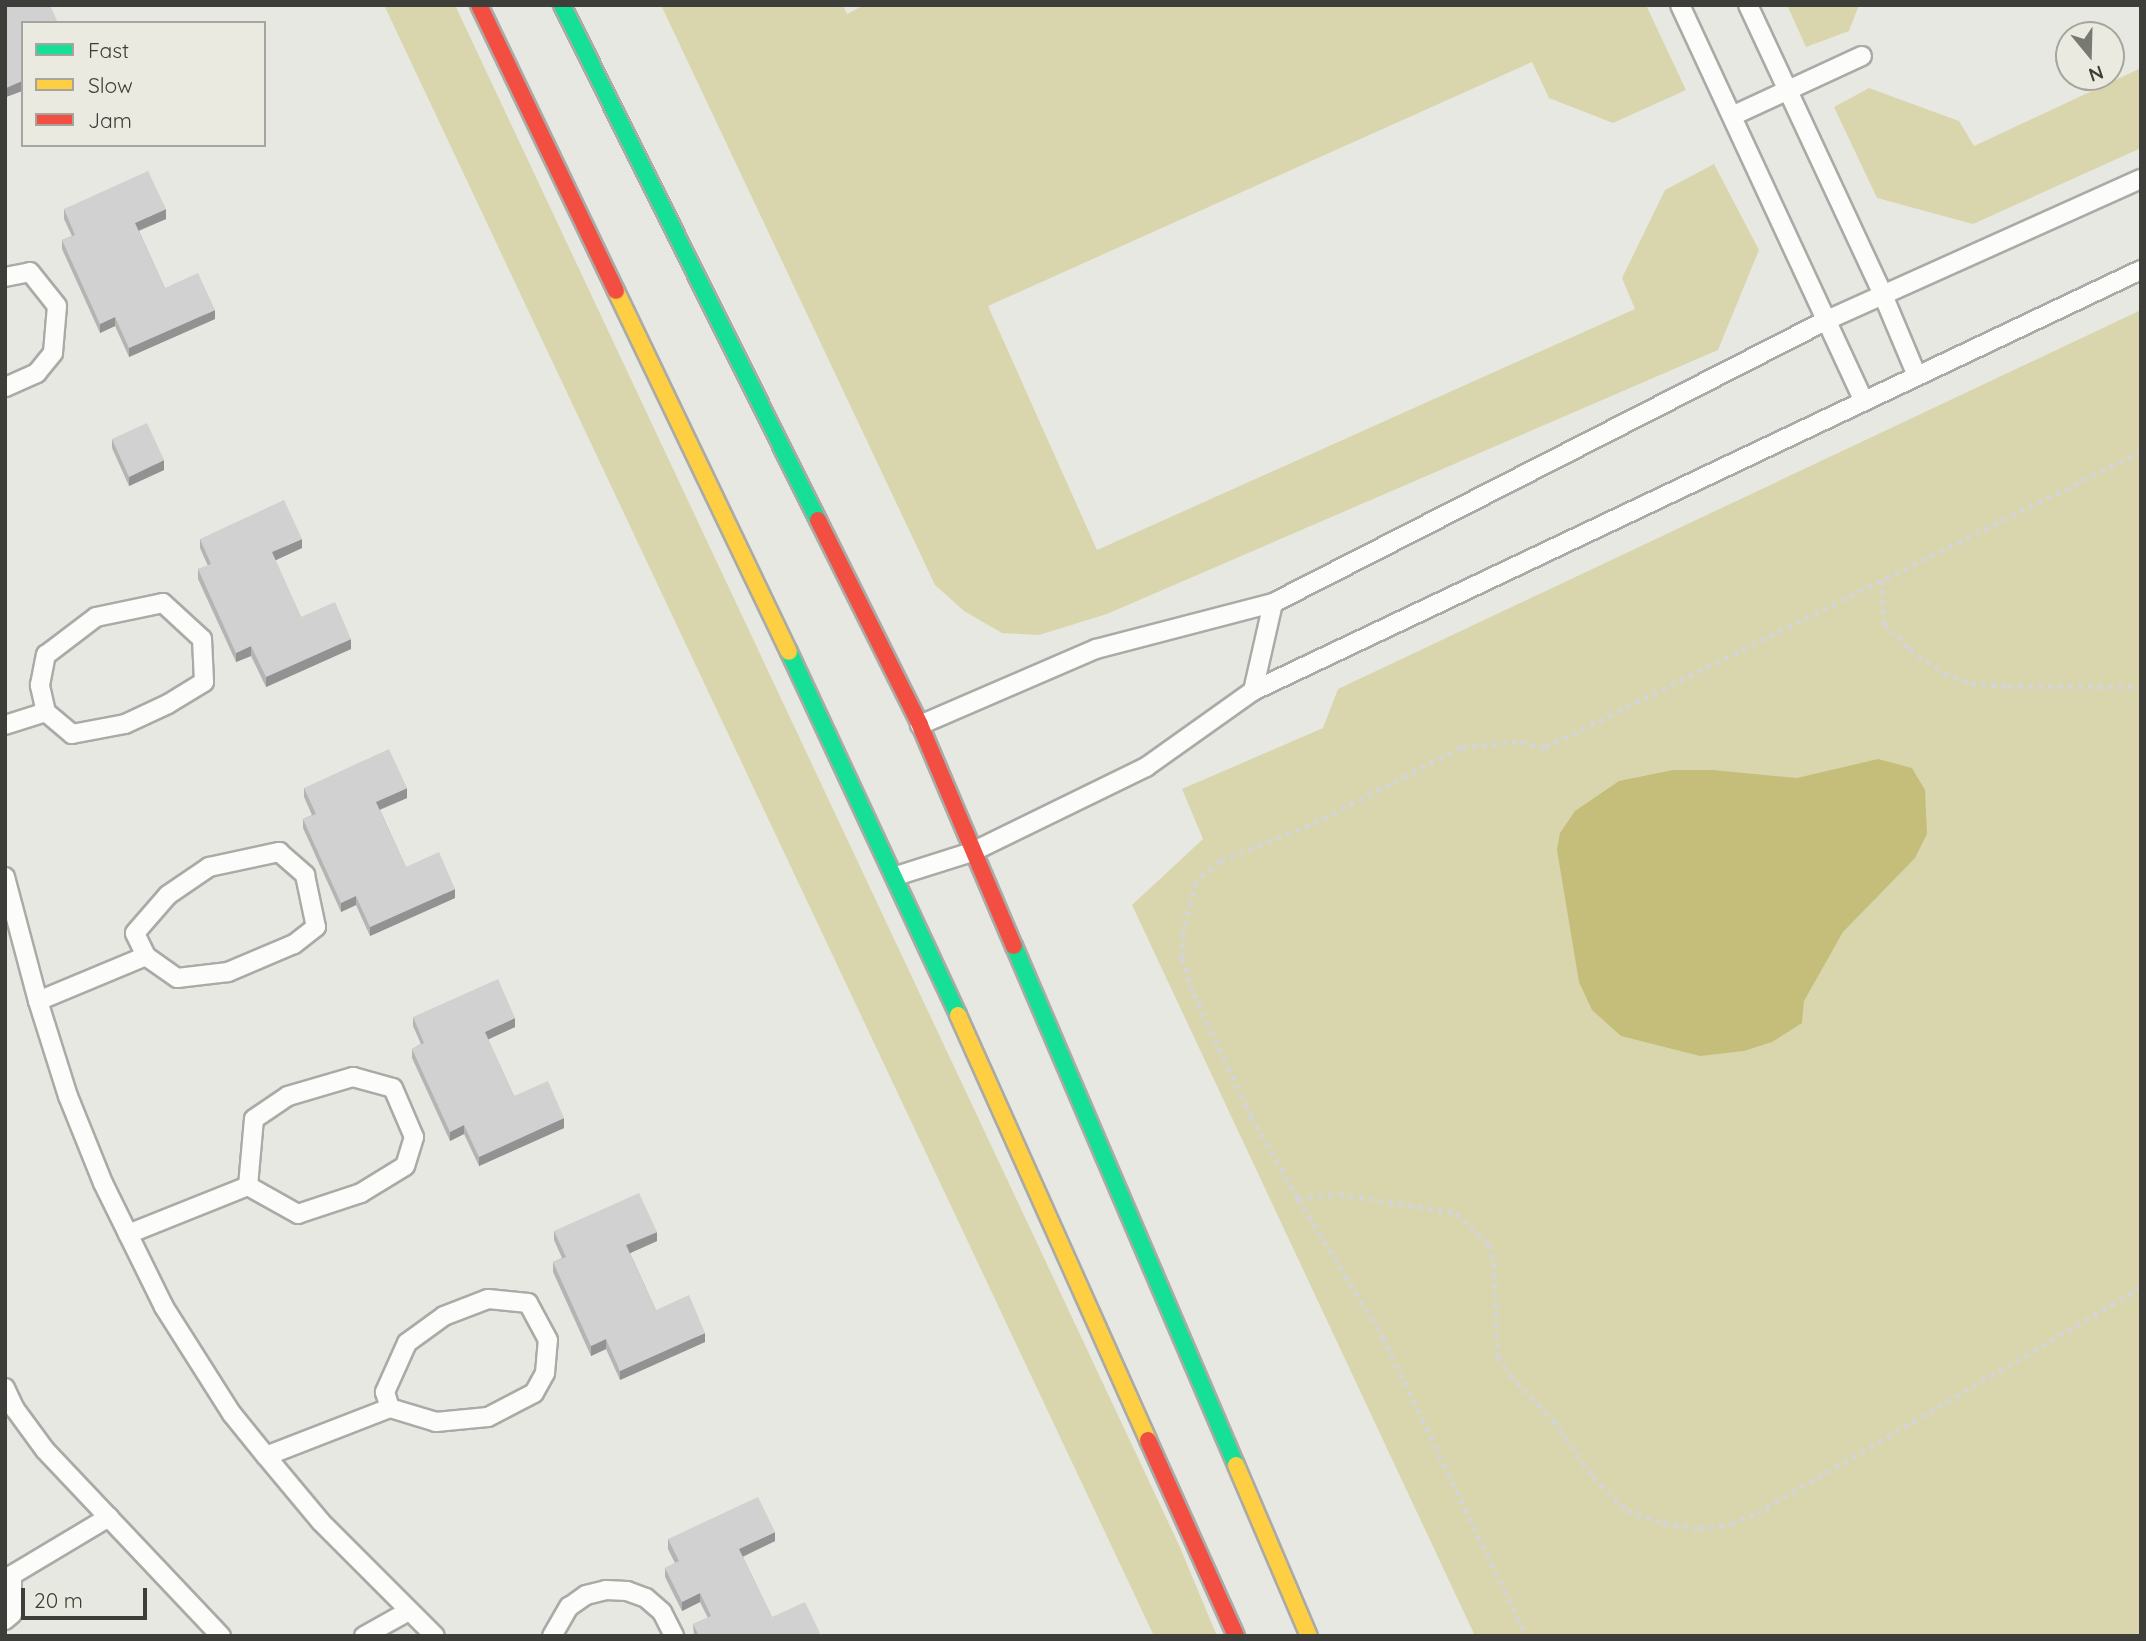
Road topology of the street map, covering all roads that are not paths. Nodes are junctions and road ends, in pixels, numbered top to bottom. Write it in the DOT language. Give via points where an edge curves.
graph roads {
  1 [pos="479,5"];
  2 [pos="562,5"];
  3 [pos="1680,5"];
  4 [pos="1748,5"];
  5 [pos="1863,56"];
  6 [pos="1787,89"];
  7 [pos="1732,116"];
  8 [pos="2141,179"];
  9 [pos="2141,270"];
  10 [pos="5,277"];
  11 [pos="1883,295"];
  12 [pos="1826,320"];
  13 [pos="1917,376"];
  14 [pos="5,387"];
  15 [pos="1864,401"];
  16 [pos="1273,603"];
  17 [pos="1253,691"];
  18 [pos="46,712"];
  19 [pos="5,725"];
  20 [pos="920,725"];
  21 [pos="972,852"];
  22 [pos="897,876"];
  23 [pos="5,877"];
  24 [pos="146,956"];
  25 [pos="38,1002"];
  26 [pos="248,1186"];
  27 [pos="128,1234"];
  28 [pos="5,1388"];
  29 [pos="390,1408"];
  30 [pos="266,1456"];
  31 [pos="109,1517"];
  32 [pos="9,1573"];
  33 [pos="409,1611"];
  34 [pos="5,1620"];
  35 [pos="222,1636"];
  36 [pos="364,1636"];
  37 [pos="435,1636"];
  38 [pos="552,1636"];
  39 [pos="674,1636"];
  40 [pos="1236,1636"];
  41 [pos="1309,1636"];
  1 -- 22 [label="main road"];
  2 -- 20 [label="main road"];
  3 -- 7 [label="lane"];
  4 -- 6 [label="lane"];
  5 -- 6 [label="lane"];
  6 -- 7 [label="lane"];
  6 -- 11 [label="lane"];
  7 -- 12 [label="lane"];
  8 -- 11 [label="lane"];
  9 -- 13 [label="lane"];
  10 -- 14 [label="lane" via="30,272 57,306 53,354 37,373"];
  11 -- 12 [label="lane"];
  11 -- 13 [label="lane"];
  12 -- 15 [label="lane"];
  12 -- 16 [label="lane"];
  13 -- 15 [label="lane"];
  15 -- 17 [label="lane"];
  16 -- 17 [label="lane"];
  16 -- 20 [label="lane" via="1096,649"];
  17 -- 21 [label="lane" via="1146,767"];
  18 -- 18 [label="lane" via="72,734 125,724 158,709 204,681 202,639 163,603 96,617 46,655 40,685"];
  18 -- 19 [label="lane"];
  20 -- 21 [label="main road"];
  21 -- 22 [label="lane"];
  21 -- 41 [label="main road"];
  22 -- 40 [label="main road"];
  23 -- 25 [label="lane"];
  24 -- 24 [label="lane" via="177,978 229,972 294,944 316,927 305,875 279,852 209,867 168,895 135,933"];
  24 -- 25 [label="lane"];
  25 -- 27 [label="lane" via="68,1096"];
  26 -- 26 [label="lane" via="298,1214 361,1192 405,1166 414,1137 393,1088 353,1077 288,1096 254,1119"];
  26 -- 27 [label="lane"];
  27 -- 30 [label="lane" via="164,1307 232,1414"];
  28 -- 31 [label="lane" via="45,1451"];
  29 -- 29 [label="lane" via="436,1422 488,1417 534,1393 545,1373 548,1340 528,1303 488,1299 444,1316 407,1343 385,1392"];
  29 -- 30 [label="lane"];
  30 -- 33 [label="lane" via="321,1522"];
  31 -- 32 [label="lane"];
  31 -- 35 [label="lane"];
  32 -- 34 [label="lane" via="12,1614"];
  33 -- 36 [label="lane"];
  33 -- 37 [label="lane"];
  38 -- 39 [label="lane" via="569,1607 586,1595 606,1590 646,1598 662,1612"];
}
